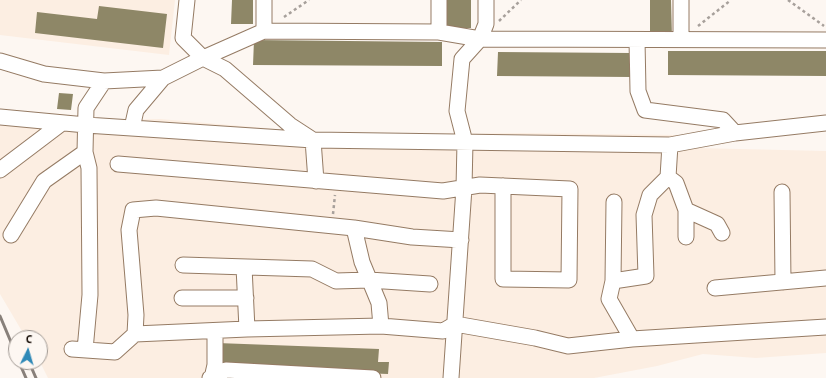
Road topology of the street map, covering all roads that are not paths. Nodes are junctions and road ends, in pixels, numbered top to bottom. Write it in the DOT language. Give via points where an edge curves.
graph roads {
  1 [pos="187,0"];
  2 [pos="264,0"];
  3 [pos="439,0"];
  4 [pos="486,0"];
  5 [pos="681,0"];
  6 [pos="264,31"];
  7 [pos="439,32"];
  8 [pos="480,39"];
  9 [pos="637,40"];
  10 [pos="681,40"];
  11 [pos="826,40"];
  12 [pos="203,58"];
  13 [pos="0,61"];
  14 [pos="163,78"];
  15 [pos="104,81"];
  16 [pos="1,119"];
  17 [pos="62,123"];
  18 [pos="826,123"];
  19 [pos="86,125"];
  20 [pos="132,128"];
  21 [pos="735,133"];
  22 [pos="313,140"];
  23 [pos="465,142"];
  24 [pos="670,145"];
  25 [pos="85,152"];
  26 [pos="118,164"];
  27 [pos="0,170"];
  28 [pos="668,177"];
  29 [pos="316,180"];
  30 [pos="503,186"];
  31 [pos="464,188"];
  32 [pos="782,192"];
  33 [pos="614,202"];
  34 [pos="686,210"];
  35 [pos="354,228"];
  36 [pos="722,232"];
  37 [pos="11,235"];
  38 [pos="686,237"];
  39 [pos="462,240"];
  40 [pos="183,265"];
  41 [pos="244,267"];
  42 [pos="826,278"];
  43 [pos="369,280"];
  44 [pos="614,281"];
  45 [pos="783,282"];
  46 [pos="430,284"];
  47 [pos="715,288"];
  48 [pos="182,298"];
  49 [pos="246,298"];
  50 [pos="455,324"];
  51 [pos="381,326"];
  52 [pos="826,327"];
  53 [pos="247,329"];
  54 [pos="215,331"];
  55 [pos="135,334"];
  56 [pos="632,339"];
  57 [pos="211,378"];
  58 [pos="373,378"];
  59 [pos="451,378"];
  1 -- 12 [label="lane" via="183,38"];
  2 -- 6 [label="lane"];
  3 -- 7 [label="lane"];
  4 -- 8 [label="lane" via="486,24"];
  5 -- 10 [label="lane"];
  6 -- 7 [label="lane"];
  6 -- 12 [label="lane"];
  7 -- 8 [label="lane"];
  8 -- 9 [label="lane"];
  8 -- 23 [label="lane" via="462,59 457,111"];
  9 -- 10 [label="lane"];
  9 -- 21 [label="lane" via="638,91 645,110 723,120"];
  10 -- 11 [label="lane"];
  12 -- 14 [label="lane"];
  12 -- 22 [label="lane" via="225,69 290,125"];
  13 -- 15 [label="lane" via="44,74"];
  14 -- 15 [label="lane"];
  14 -- 20 [label="lane" via="136,110"];
  15 -- 19 [label="lane" via="86,108"];
  16 -- 17 [label="lane"];
  17 -- 19 [label="lane"];
  17 -- 27 [label="lane"];
  18 -- 21 [label="lane"];
  19 -- 20 [label="lane"];
  19 -- 25 [label="lane"];
  20 -- 22 [label="lane"];
  21 -- 24 [label="lane"];
  22 -- 23 [label="lane"];
  22 -- 29 [label="lane"];
  23 -- 24 [label="lane"];
  23 -- 31 [label="lane"];
  24 -- 28 [label="lane"];
  25 -- 37 [label="lane" via="44,181"];
  25 -- 55 [label="lane" via="89,168 90,295 78,349 115,352"];
  26 -- 29 [label="lane"];
  28 -- 34 [label="lane" via="676,183"];
  28 -- 44 [label="lane" via="650,195 644,215 646,276"];
  29 -- 31 [label="lane" via="443,191"];
  30 -- 30 [label="lane" via="503,279 569,280 570,189"];
  30 -- 31 [label="lane" via="480,185"];
  31 -- 39 [label="lane"];
  32 -- 45 [label="lane"];
  33 -- 44 [label="lane"];
  34 -- 36 [label="lane" via="717,224"];
  34 -- 38 [label="lane"];
  35 -- 39 [label="lane" via="412,237"];
  35 -- 43 [label="lane"];
  35 -- 55 [label="lane" via="156,208 133,210 129,230 136,315"];
  39 -- 50 [label="lane"];
  40 -- 41 [label="lane"];
  41 -- 43 [label="lane" via="312,269 336,281"];
  41 -- 49 [label="lane"];
  42 -- 45 [label="lane"];
  43 -- 46 [label="lane"];
  43 -- 51 [label="lane" via="379,303"];
  44 -- 56 [label="lane" via="609,300"];
  45 -- 47 [label="lane"];
  48 -- 49 [label="lane"];
  49 -- 53 [label="lane"];
  50 -- 51 [label="lane" via="443,331"];
  50 -- 56 [label="lane" via="568,346"];
  50 -- 59 [label="lane"];
  51 -- 53 [label="lane"];
  52 -- 56 [label="lane"];
  53 -- 54 [label="lane"];
  54 -- 55 [label="lane"];
  54 -- 57 [label="lane" via="215,365"];
  57 -- 58 [label="lane" via="226,370"];
}
